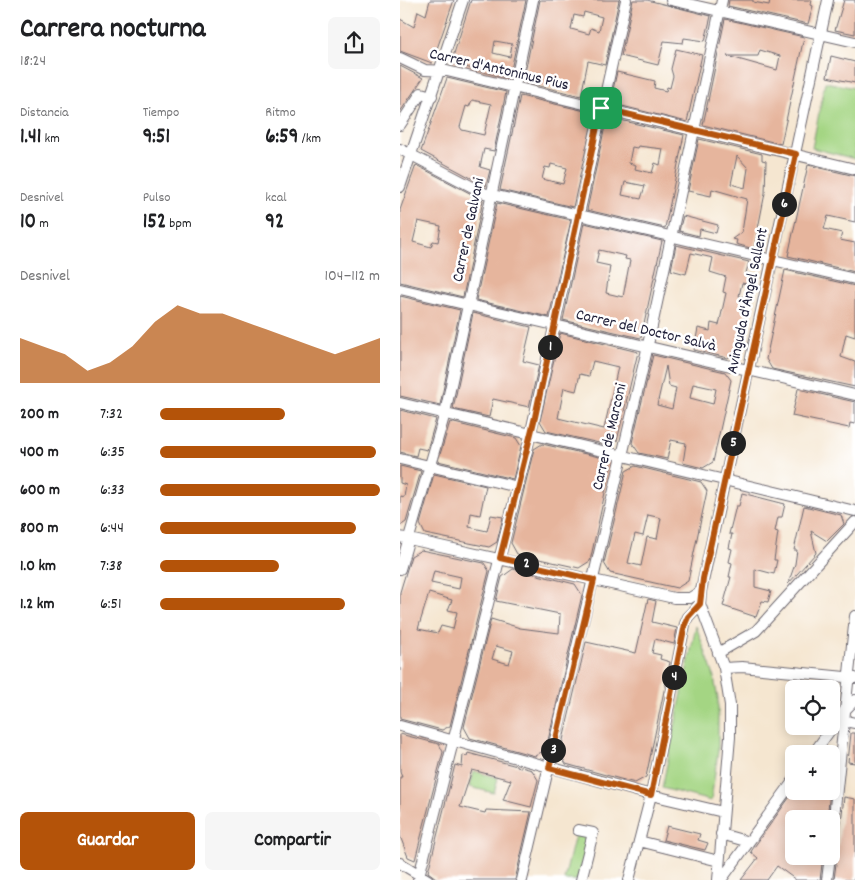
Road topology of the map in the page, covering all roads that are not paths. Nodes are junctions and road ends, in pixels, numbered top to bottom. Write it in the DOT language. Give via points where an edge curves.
graph roads {
  1 [pos="463,0"];
  2 [pos="533,0"];
  3 [pos="626,0"];
  4 [pos="671,0"];
  5 [pos="722,0"];
  6 [pos="828,0"];
  7 [pos="719,11"];
  8 [pos="821,34"];
  9 [pos="855,42"];
  10 [pos="400,58"];
  11 [pos="440,72"];
  12 [pos="515,88"];
  13 [pos="432,96"];
  14 [pos="601,108"];
  15 [pos="400,125"];
  16 [pos="694,129"];
  17 [pos="400,149"];
  18 [pos="796,154"];
  19 [pos="412,155"];
  20 [pos="855,169"];
  21 [pos="400,187"];
  22 [pos="493,194"];
  23 [pos="579,215"];
  24 [pos="671,236"];
  25 [pos="772,260"];
  26 [pos="855,279"];
  27 [pos="400,289"];
  28 [pos="468,305"];
  29 [pos="554,325"];
  30 [pos="647,347"];
  31 [pos="749,370"];
  32 [pos="855,396"];
  33 [pos="400,403"];
  34 [pos="445,414"];
  35 [pos="531,435"];
  36 [pos="621,455"];
  37 [pos="400,459"];
  38 [pos="430,465"];
  39 [pos="725,480"];
  40 [pos="518,487"];
  41 [pos="855,511"];
  42 [pos="855,522"];
  43 [pos="404,538"];
  44 [pos="500,558"];
  45 [pos="400,569"];
  46 [pos="594,580"];
  47 [pos="701,591"];
  48 [pos="700,604"];
  49 [pos="855,616"];
  50 [pos="718,653"];
  51 [pos="724,668"];
  52 [pos="851,677"];
  53 [pos="855,700"];
  54 [pos="848,718"];
  55 [pos="400,726"];
  56 [pos="454,741"];
  57 [pos="822,745"];
  58 [pos="549,768"];
  59 [pos="785,792"];
  60 [pos="651,795"];
  61 [pos="836,810"];
  62 [pos="723,812"];
  63 [pos="578,830"];
  64 [pos="721,834"];
  65 [pos="639,841"];
  66 [pos="749,842"];
  67 [pos="719,861"];
  68 [pos="400,863"];
  69 [pos="829,865"];
  70 [pos="422,878"];
  71 [pos="522,880"];
  72 [pos="581,880"];
  73 [pos="629,880"];
  74 [pos="719,880"];
  75 [pos="828,880"];
  1 -- 11 [label="street"];
  2 -- 12 [label="street, Carrer de Galvani"];
  3 -- 14 [label="street"];
  4 -- 7 [label="street"];
  5 -- 7 [label="street, Carrer de Marconi"];
  6 -- 8 [label="street, Avinguda d'Àngel Sallent"];
  7 -- 8 [label="street"];
  7 -- 16 [label="street, Carrer de Marconi"];
  8 -- 9 [label="street"];
  8 -- 18 [label="street, Avinguda d'Àngel Sallent"];
  10 -- 11 [label="street, Carrer d'Antoninus Pius" via="425,70"];
  11 -- 12 [label="street, Carrer d'Antoninus Pius"];
  11 -- 13 [label="street"];
  12 -- 14 [label="street, Carrer d'Antoninus Pius"];
  12 -- 22 [label="street, Carrer de Galvani"];
  13 -- 15 [label="street" via="421,93"];
  13 -- 19 [label="street"];
  14 -- 16 [label="street, Carrer d'Antoninus Pius"];
  14 -- 23 [label="street"];
  16 -- 18 [label="street, Carrer d'Antoninus Pius"];
  16 -- 24 [label="street, Carrer de Marconi"];
  17 -- 19 [label="street"];
  18 -- 20 [label="street, Carrer d'Antoninus Pius"];
  18 -- 25 [label="street, Avinguda d'Àngel Sallent"];
  19 -- 21 [label="street"];
  19 -- 22 [label="street" via="484,193"];
  22 -- 23 [label="street"];
  22 -- 28 [label="street, Carrer de Galvani"];
  23 -- 24 [label="street"];
  23 -- 29 [label="street"];
  24 -- 25 [label="street"];
  24 -- 30 [label="street, Carrer de Marconi"];
  25 -- 26 [label="street"];
  25 -- 31 [label="street, Avinguda d'Àngel Sallent"];
  27 -- 28 [label="street, Carrer del Doctor Salvà"];
  28 -- 29 [label="street, Carrer del Doctor Salvà"];
  28 -- 34 [label="street, Carrer de Galvani"];
  29 -- 30 [label="street, Carrer del Doctor Salvà"];
  29 -- 35 [label="street"];
  30 -- 31 [label="street, Carrer del Doctor Salvà"];
  30 -- 36 [label="street, Carrer de Marconi"];
  31 -- 32 [label="street, Carrer del Doctor Salvà"];
  31 -- 39 [label="street, Avinguda d'Àngel Sallent"];
  33 -- 34 [label="street"];
  34 -- 35 [label="street"];
  34 -- 38 [label="street, Carrer de Galvani"];
  35 -- 36 [label="street"];
  35 -- 40 [label="street"];
  36 -- 39 [label="street"];
  36 -- 46 [label="street, Carrer de Marconi"];
  37 -- 38 [label="street"];
  38 -- 40 [label="street"];
  38 -- 43 [label="street, Carrer de Galvani"];
  39 -- 41 [label="street"];
  39 -- 47 [label="street, Avinguda d'Àngel Sallent"];
  40 -- 44 [label="street"];
  42 -- 50 [label="street" via="756,631"];
  43 -- 44 [label="street"];
  43 -- 45 [label="street, Carrer de Galvani"];
  44 -- 46 [label="street"];
  44 -- 56 [label="street"];
  46 -- 47 [label="street" via="674,598 690,598"];
  46 -- 58 [label="street, Carrer de Marconi"];
  47 -- 48 [label="street, Avinguda d'Àngel Sallent"];
  48 -- 50 [label="street"];
  48 -- 60 [label="street" via="685,624"];
  49 -- 52 [label="street"];
  50 -- 51 [label="street"];
  51 -- 52 [label="street"];
  51 -- 62 [label="street" via="730,705 730,737"];
  52 -- 54 [label="street"];
  53 -- 54 [label="street"];
  54 -- 57 [label="street"];
  54 -- 61 [label="street"];
  55 -- 56 [label="street"];
  56 -- 58 [label="street"];
  56 -- 70 [label="street"];
  58 -- 60 [label="street"];
  58 -- 71 [label="street, Carrer de Marconi"];
  59 -- 66 [label="street"];
  60 -- 62 [label="street"];
  60 -- 65 [label="street"];
  62 -- 64 [label="street"];
  63 -- 72 [label="street" via="593,833"];
  64 -- 66 [label="street"];
  64 -- 67 [label="street"];
  65 -- 67 [label="street"];
  65 -- 73 [label="street"];
  66 -- 74 [label="street"];
  67 -- 74 [label="street"];
  68 -- 70 [label="street"];
  69 -- 75 [label="street"];
}
